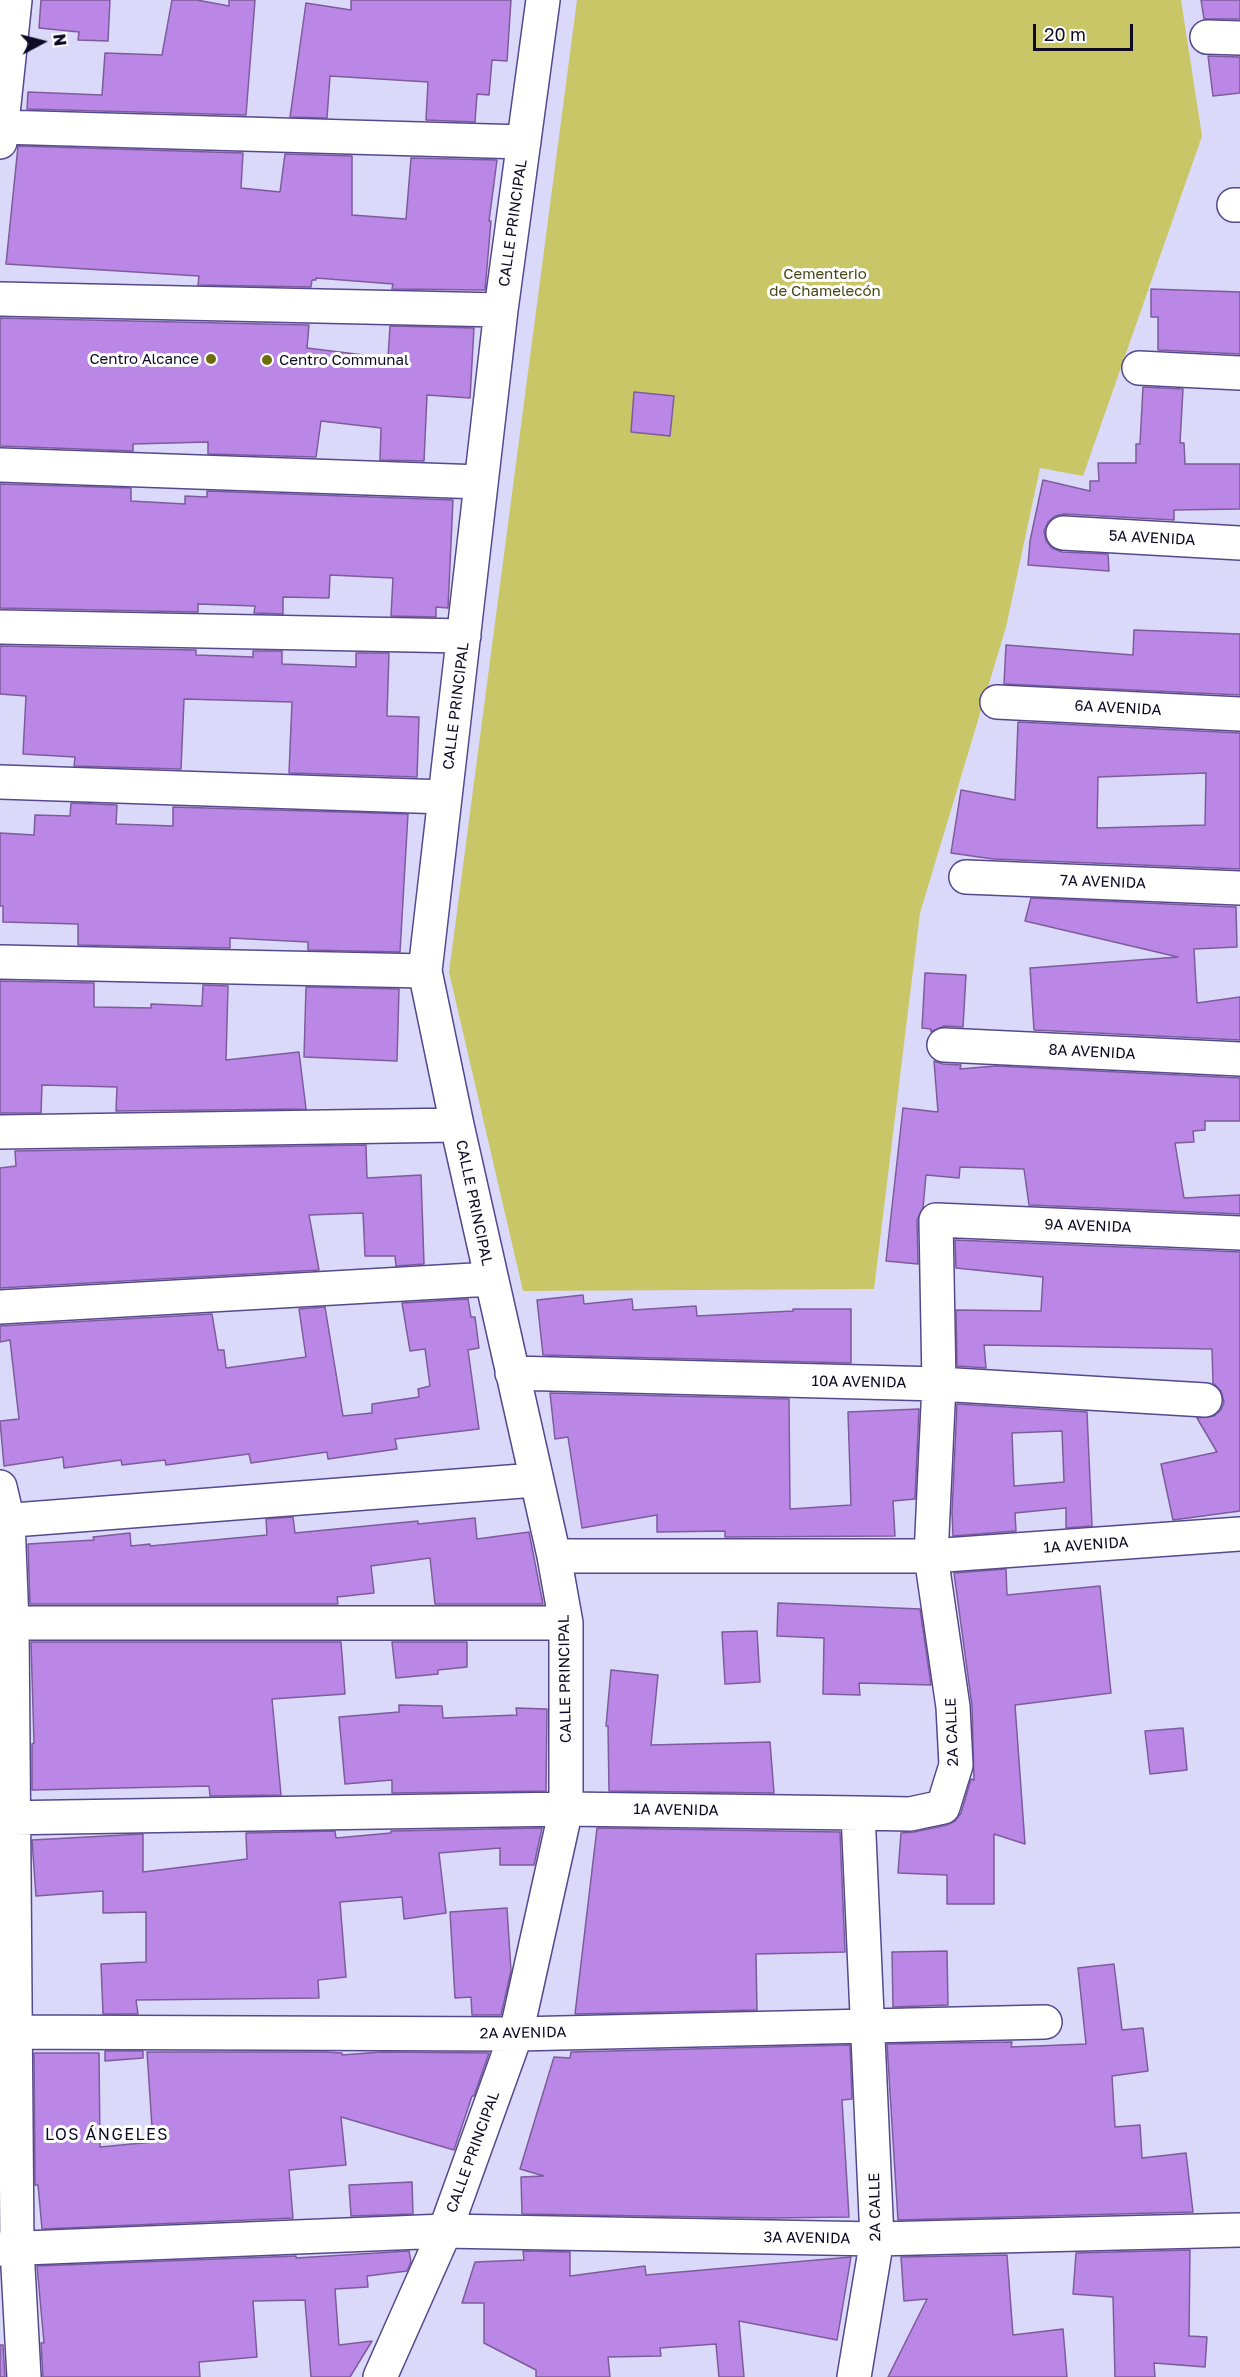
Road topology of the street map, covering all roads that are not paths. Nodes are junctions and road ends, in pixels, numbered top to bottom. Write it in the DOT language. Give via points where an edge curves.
graph roads {
  1 [pos="15,0"];
  2 [pos="543,0"];
  3 [pos="1208,37"];
  4 [pos="1240,38"];
  5 [pos="1,132"];
  6 [pos="524,142"];
  7 [pos="0,299"];
  8 [pos="501,310"];
  9 [pos="1139,368"];
  10 [pos="1240,373"];
  11 [pos="0,465"];
  12 [pos="481,482"];
  13 [pos="1063,534"];
  14 [pos="1240,543"];
  15 [pos="0,627"];
  16 [pos="464,636"];
  17 [pos="997,702"];
  18 [pos="1240,714"];
  19 [pos="0,782"];
  20 [pos="445,797"];
  21 [pos="966,877"];
  22 [pos="1240,888"];
  23 [pos="0,962"];
  24 [pos="425,971"];
  25 [pos="944,1044"];
  26 [pos="1240,1059"];
  27 [pos="457,1125"];
  28 [pos="0,1132"];
  29 [pos="936,1220"];
  30 [pos="1240,1233"];
  31 [pos="491,1279"];
  32 [pos="0,1307"];
  33 [pos="512,1373"];
  34 [pos="939,1383"];
  35 [pos="1205,1400"];
  36 [pos="535,1480"];
  37 [pos="0,1487"];
  38 [pos="4,1521"];
  39 [pos="1240,1534"];
  40 [pos="554,1556"];
  41 [pos="931,1556"];
  42 [pos="6,1623"];
  43 [pos="566,1623"];
  44 [pos="566,1809"];
  45 [pos="858,1813"];
  46 [pos="6,1817"];
  47 [pos="1045,2022"];
  48 [pos="869,2025"];
  49 [pos="7,2032"];
  50 [pos="516,2034"];
  51 [pos="1240,2230"];
  52 [pos="445,2231"];
  53 [pos="877,2240"];
  54 [pos="9,2249"];
  55 [pos="24,2377"];
  56 [pos="380,2377"];
  57 [pos="854,2377"];
  1 -- 5 [label="street"];
  2 -- 6 [label="street, CALLE PRINCIPAL"];
  3 -- 4 [label="street"];
  5 -- 6 [label="street"];
  6 -- 8 [label="street, CALLE PRINCIPAL"];
  7 -- 8 [label="street"];
  8 -- 12 [label="street, CALLE PRINCIPAL"];
  9 -- 10 [label="street"];
  11 -- 12 [label="street"];
  12 -- 16 [label="street, CALLE PRINCIPAL"];
  13 -- 14 [label="street, 5A AVENIDA"];
  15 -- 16 [label="street"];
  16 -- 20 [label="street, CALLE PRINCIPAL"];
  17 -- 18 [label="street, 6A AVENIDA"];
  19 -- 20 [label="street"];
  20 -- 24 [label="street, CALLE PRINCIPAL"];
  21 -- 22 [label="street, 7A AVENIDA"];
  23 -- 24 [label="street"];
  24 -- 27 [label="street, CALLE PRINCIPAL"];
  25 -- 26 [label="street, 8A AVENIDA"];
  27 -- 28 [label="street"];
  27 -- 31 [label="street, CALLE PRINCIPAL"];
  29 -- 30 [label="street, 9A AVENIDA"];
  29 -- 34 [label="street, 2A CALLE"];
  31 -- 32 [label="street"];
  31 -- 33 [label="street, CALLE PRINCIPAL"];
  33 -- 34 [label="street, 10A AVENIDA"];
  33 -- 36 [label="street, CALLE PRINCIPAL"];
  34 -- 35 [label="street, 10A AVENIDA"];
  34 -- 41 [label="street, 2A CALLE"];
  36 -- 38 [label="street"];
  36 -- 40 [label="street, CALLE PRINCIPAL"];
  37 -- 38 [label="street"];
  38 -- 42 [label="street"];
  39 -- 41 [label="street, 1A AVENIDA"];
  40 -- 41 [label="street, 1A AVENIDA"];
  40 -- 43 [label="street, CALLE PRINCIPAL"];
  41 -- 45 [label="street, 2A CALLE" via="953,1707 956,1765 943,1808 910,1814"];
  42 -- 43 [label="street"];
  42 -- 46 [label="street"];
  43 -- 44 [label="street, CALLE PRINCIPAL"];
  44 -- 45 [label="street, 1A AVENIDA"];
  44 -- 46 [label="street, 1A AVENIDA"];
  44 -- 50 [label="street, CALLE PRINCIPAL"];
  45 -- 48 [label="street, 2A CALLE"];
  46 -- 49 [label="street"];
  47 -- 48 [label="street, 2A AVENIDA"];
  48 -- 50 [label="street, 2A AVENIDA"];
  48 -- 53 [label="street, 2A CALLE"];
  49 -- 50 [label="street, 2A AVENIDA"];
  49 -- 54 [label="street"];
  50 -- 52 [label="street, CALLE PRINCIPAL"];
  51 -- 53 [label="street, 3A AVENIDA"];
  52 -- 53 [label="street, 3A AVENIDA"];
  52 -- 54 [label="street, 3A AVENIDA"];
  52 -- 56 [label="street, CALLE PRINCIPAL"];
  53 -- 57 [label="street, 2A CALLE"];
  54 -- 55 [label="street"];
}
